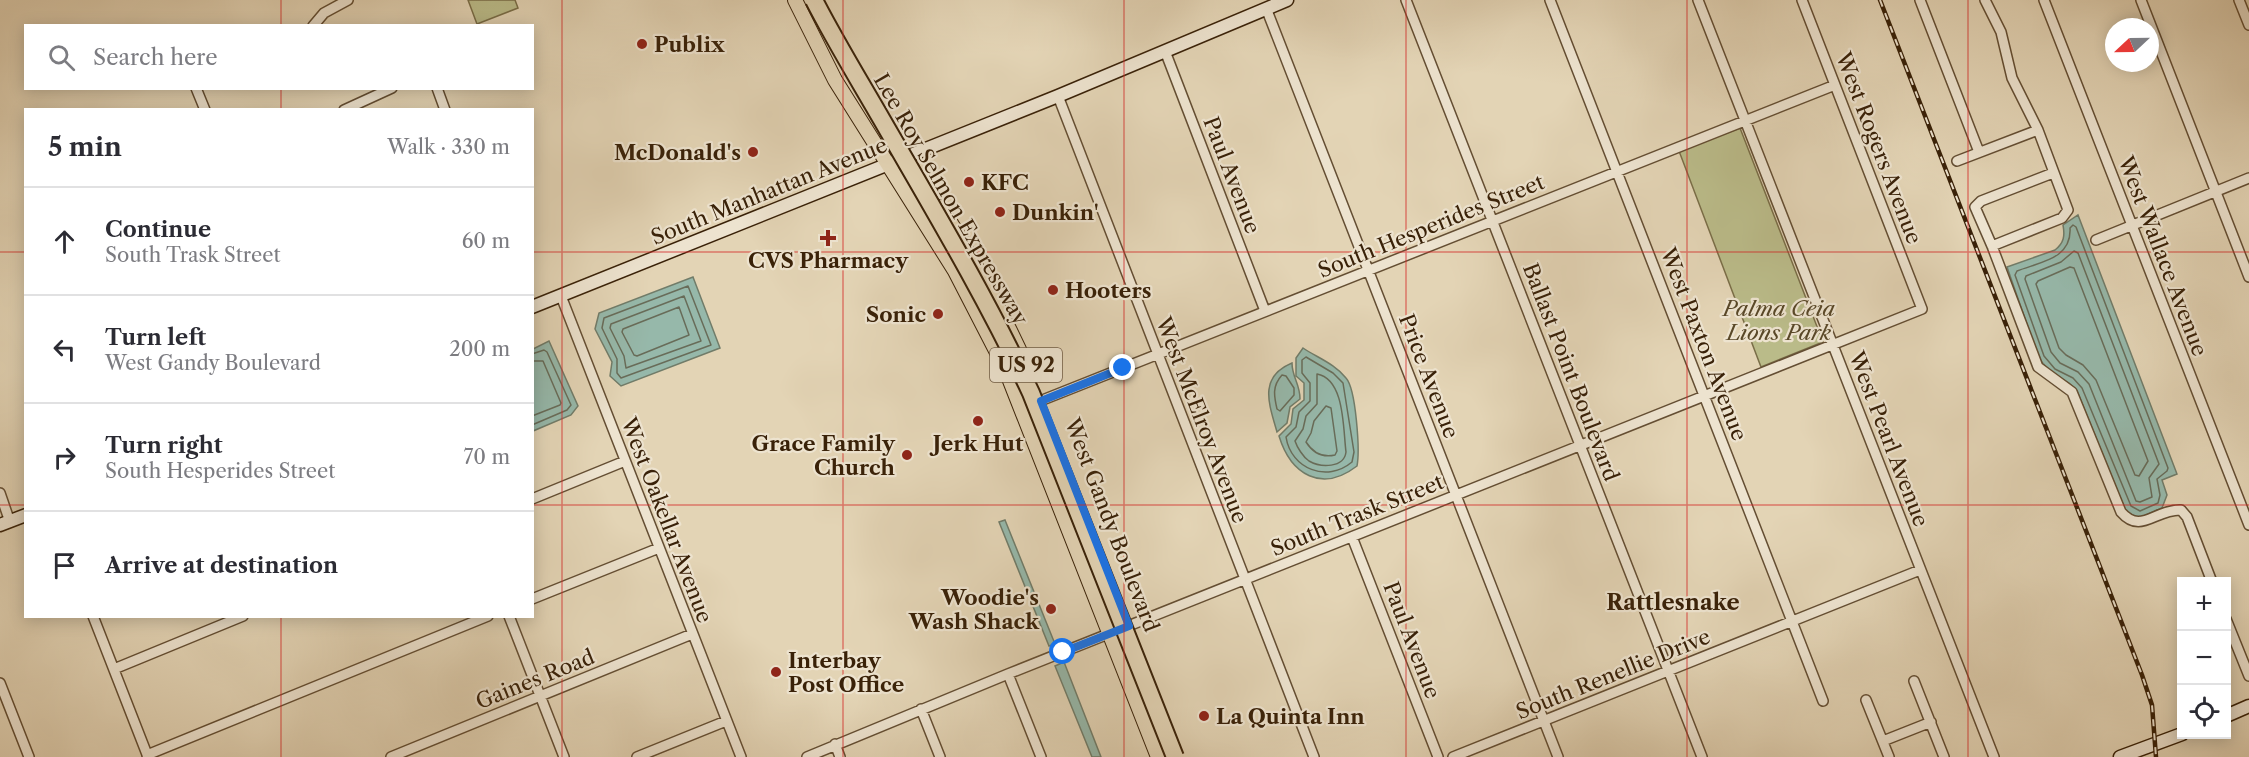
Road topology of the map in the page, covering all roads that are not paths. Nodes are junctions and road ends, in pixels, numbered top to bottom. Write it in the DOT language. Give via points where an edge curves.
graph roads {
  1 [pos="348,0"];
  2 [pos="797,0"];
  3 [pos="806,0"];
  4 [pos="816,0"];
  5 [pos="1287,0"];
  6 [pos="1406,0"];
  7 [pos="1550,0"];
  8 [pos="1698,0"];
  9 [pos="1802,0"];
  10 [pos="1920,0"];
  11 [pos="1985,0"];
  12 [pos="2044,0"];
  13 [pos="2141,0"];
  14 [pos="2239,0"];
  15 [pos="1266,8"];
  16 [pos="315,24"];
  17 [pos="2249,25"];
  18 [pos="1165,51"];
  19 [pos="1835,85"];
  20 [pos="197,90"];
  21 [pos="388,90"];
  22 [pos="437,90"];
  23 [pos="1058,96"];
  24 [pos="204,108"];
  25 [pos="348,108"];
  26 [pos="444,108"];
  27 [pos="1745,121"];
  28 [pos="2038,130"];
  29 [pos="1979,152"];
  30 [pos="909,156"];
  31 [pos="1956,161"];
  32 [pos="889,164"];
  33 [pos="1617,171"];
  34 [pos="2053,173"];
  35 [pos="2249,178"];
  36 [pos="2216,191"];
  37 [pos="1492,221"];
  38 [pos="2132,225"];
  39 [pos="2096,240"];
  40 [pos="1992,246"];
  41 [pos="1369,270"];
  42 [pos="2249,277"];
  43 [pos="561,296"];
  44 [pos="534,306"];
  45 [pos="1922,309"];
  46 [pos="1265,311"];
  47 [pos="1833,345"];
  48 [pos="1019,348"];
  49 [pos="1157,354"];
  50 [pos="1005,368"];
  51 [pos="1705,396"];
  52 [pos="1041,401"];
  53 [pos="1581,446"];
  54 [pos="625,461"];
  55 [pos="1075,488"];
  56 [pos="0,493"];
  57 [pos="1456,495"];
  58 [pos="534,498"];
  59 [pos="24,516"];
  60 [pos="5,523"];
  61 [pos="2249,525"];
  62 [pos="1352,537"];
  63 [pos="1075,543"];
  64 [pos="659,548"];
  65 [pos="1920,570"];
  66 [pos="2210,577"];
  67 [pos="1245,579"];
  68 [pos="534,598"];
  69 [pos="94,618"];
  70 [pos="238,618"];
  71 [pos="483,618"];
  72 [pos="510,618"];
  73 [pos="1793,622"];
  74 [pos="1129,626"];
  75 [pos="2231,631"];
  76 [pos="692,634"];
  77 [pos="1110,634"];
  78 [pos="114,669"];
  79 [pos="1668,671"];
  80 [pos="1008,674"];
  81 [pos="2249,676"];
  82 [pos="1914,681"];
  83 [pos="0,683"];
  84 [pos="540,696"];
  85 [pos="1866,700"];
  86 [pos="1823,702"];
  87 [pos="2249,706"];
  88 [pos="921,709"];
  89 [pos="2231,714"];
  90 [pos="726,721"];
  91 [pos="1544,721"];
  92 [pos="1931,722"];
  93 [pos="2177,736"];
  94 [pos="1172,738"];
  95 [pos="1883,741"];
  96 [pos="835,744"];
  97 [pos="2138,754"];
  98 [pos="147,756"];
  99 [pos="1160,756"];
  100 [pos="29,757"];
  101 [pos="391,757"];
  102 [pos="564,757"];
  103 [pos="638,757"];
  104 [pos="741,757"];
  105 [pos="807,757"];
  106 [pos="840,757"];
  107 [pos="940,757"];
  108 [pos="1041,757"];
  109 [pos="1178,757"];
  110 [pos="1314,757"];
  111 [pos="1438,757"];
  112 [pos="1453,757"];
  113 [pos="1558,757"];
  114 [pos="1702,757"];
  115 [pos="1889,757"];
  116 [pos="1944,757"];
  117 [pos="1994,757"];
  118 [pos="2121,757"];
  1 -- 16 [label="street" via="324,13"];
  2 -- 30 [label="main road" via="878,138 895,153"];
  2 -- 32 [label="main road, West Gandy Boulevard / US 92" via="835,80"];
  3 -- 99 [label="highway, Lee Roy Selmon Expressway" via="834,56 973,296 1023,397"];
  4 -- 30 [label="main road, West Gandy Boulevard / US 92"];
  4 -- 109 [label="highway, Lee Roy Selmon Expressway, bridge" via="1014,357"];
  5 -- 15 [label="street, South Manhattan Avenue"];
  6 -- 37 [label="street, Ballast Point Boulevard"];
  7 -- 33 [label="street, West Paxton Avenue"];
  8 -- 27 [label="street, West Pearl Avenue"];
  9 -- 19 [label="street, West Rogers Avenue"];
  10 -- 29 [label="street"];
  11 -- 28 [label="street" via="2001,32 2012,78"];
  12 -- 38 [label="street, West Wallace Avenue"];
  13 -- 36 [label="street"];
  14 -- 17 [label="street"];
  15 -- 18 [label="street, South Manhattan Avenue"];
  15 -- 41 [label="street, Price Avenue"];
  18 -- 23 [label="street, South Manhattan Avenue"];
  18 -- 46 [label="street, Paul Avenue"];
  19 -- 27 [label="street, South Hesperides Street"];
  19 -- 45 [label="street, West Rogers Avenue"];
  20 -- 24 [label="street"];
  21 -- 25 [label="street"];
  22 -- 26 [label="street"];
  23 -- 30 [label="street, South Manhattan Avenue"];
  23 -- 49 [label="street, West McElroy Avenue"];
  27 -- 33 [label="street, South Hesperides Street"];
  27 -- 47 [label="street, West Pearl Avenue"];
  28 -- 29 [label="street"];
  28 -- 34 [label="street"];
  29 -- 31 [label="street"];
  30 -- 32 [label="street, South Manhattan Avenue"];
  30 -- 48 [label="main road, West Gandy Boulevard / US 92" via="967,248"];
  32 -- 43 [label="street, South Manhattan Avenue"];
  32 -- 48 [label="main road" via="902,168 917,183"];
  32 -- 50 [label="main road, West Gandy Boulevard / US 92" via="955,272"];
  33 -- 37 [label="street, South Hesperides Street"];
  33 -- 51 [label="street, West Paxton Avenue"];
  34 -- 40 [label="street" via="2068,210 2062,218"];
  34 -- 40 [label="street" via="1981,201 1975,207"];
  35 -- 36 [label="street"];
  36 -- 38 [label="street"];
  36 -- 42 [label="street"];
  37 -- 41 [label="street, South Hesperides Street"];
  37 -- 53 [label="street, Ballast Point Boulevard"];
  38 -- 39 [label="street"];
  38 -- 61 [label="street, West Wallace Avenue"];
  40 -- 66 [label="street" via="2038,367 2072,392 2121,512 2137,523 2181,510"];
  41 -- 46 [label="street, South Hesperides Street"];
  41 -- 57 [label="street, Price Avenue"];
  43 -- 44 [label="street, South Manhattan Avenue"];
  43 -- 54 [label="street, West Oakellar Avenue"];
  45 -- 47 [label="street, South Trask Street"];
  46 -- 49 [label="street, South Hesperides Street"];
  47 -- 51 [label="street, South Trask Street"];
  47 -- 65 [label="street, West Pearl Avenue"];
  48 -- 52 [label="main road, West Gandy Boulevard / US 92"];
  49 -- 52 [label="street, South Hesperides Street"];
  49 -- 67 [label="street, West McElroy Avenue"];
  50 -- 55 [label="main road" via="1016,371 1022,379 1055,460"];
  50 -- 63 [label="main road, West Gandy Boulevard / US 92"];
  51 -- 53 [label="street, South Trask Street"];
  51 -- 73 [label="street, West Paxton Avenue"];
  52 -- 55 [label="main road, West Gandy Boulevard / US 92"];
  53 -- 57 [label="street, South Trask Street"];
  53 -- 79 [label="street, Ballast Point Boulevard"];
  54 -- 58 [label="street"];
  54 -- 64 [label="street, West Oakellar Avenue"];
  55 -- 74 [label="main road, West Gandy Boulevard / US 92"];
  56 -- 60 [label="street"];
  57 -- 62 [label="street, South Trask Street"];
  57 -- 91 [label="street, Price Avenue"];
  59 -- 60 [label="street"];
  62 -- 67 [label="street, South Trask Street"];
  62 -- 111 [label="street, Paul Avenue"];
  63 -- 74 [label="main road" via="1082,548 1108,616 1117,626"];
  63 -- 77 [label="main road, West Gandy Boulevard / US 92"];
  64 -- 68 [label="street"];
  64 -- 76 [label="street, West Oakellar Avenue"];
  65 -- 73 [label="street, South Renellie Drive"];
  65 -- 117 [label="street, West Pearl Avenue"];
  67 -- 74 [label="street, South Trask Street"];
  67 -- 110 [label="street, West McElroy Avenue"];
  69 -- 78 [label="street"];
  70 -- 78 [label="street"];
  71 -- 98 [label="street"];
  72 -- 84 [label="street"];
  73 -- 79 [label="street, South Renellie Drive"];
  73 -- 86 [label="street, West Paxton Avenue"];
  74 -- 77 [label="street, South Trask Street"];
  74 -- 94 [label="main road, West Gandy Boulevard / US 92"];
  75 -- 81 [label="street"];
  76 -- 84 [label="street, Gaines Road"];
  76 -- 90 [label="street, West Oakellar Avenue"];
  77 -- 80 [label="street, South Trask Street"];
  77 -- 94 [label="main road" via="1125,638 1133,651 1161,724"];
  77 -- 99 [label="main road, West Gandy Boulevard / US 92"];
  78 -- 98 [label="street"];
  79 -- 91 [label="street, South Renellie Drive"];
  79 -- 114 [label="street, Ballast Point Boulevard"];
  80 -- 88 [label="street, South Trask Street"];
  80 -- 108 [label="street"];
  82 -- 92 [label="street"];
  83 -- 100 [label="street"];
  84 -- 101 [label="street, Gaines Road"];
  84 -- 102 [label="street"];
  85 -- 95 [label="street"];
  87 -- 89 [label="street"];
  88 -- 96 [label="street, South Trask Street"];
  88 -- 107 [label="street"];
  90 -- 103 [label="street"];
  90 -- 104 [label="street, West Oakellar Avenue"];
  91 -- 112 [label="street, South Renellie Drive"];
  91 -- 113 [label="street, Price Avenue"];
  92 -- 95 [label="street"];
  92 -- 116 [label="street"];
  93 -- 97 [label="street"];
  94 -- 109 [label="main road, West Gandy Boulevard / US 92"];
  95 -- 115 [label="street"];
  96 -- 105 [label="street, South Trask Street"];
  96 -- 106 [label="street"];
  97 -- 118 [label="street"];
}
